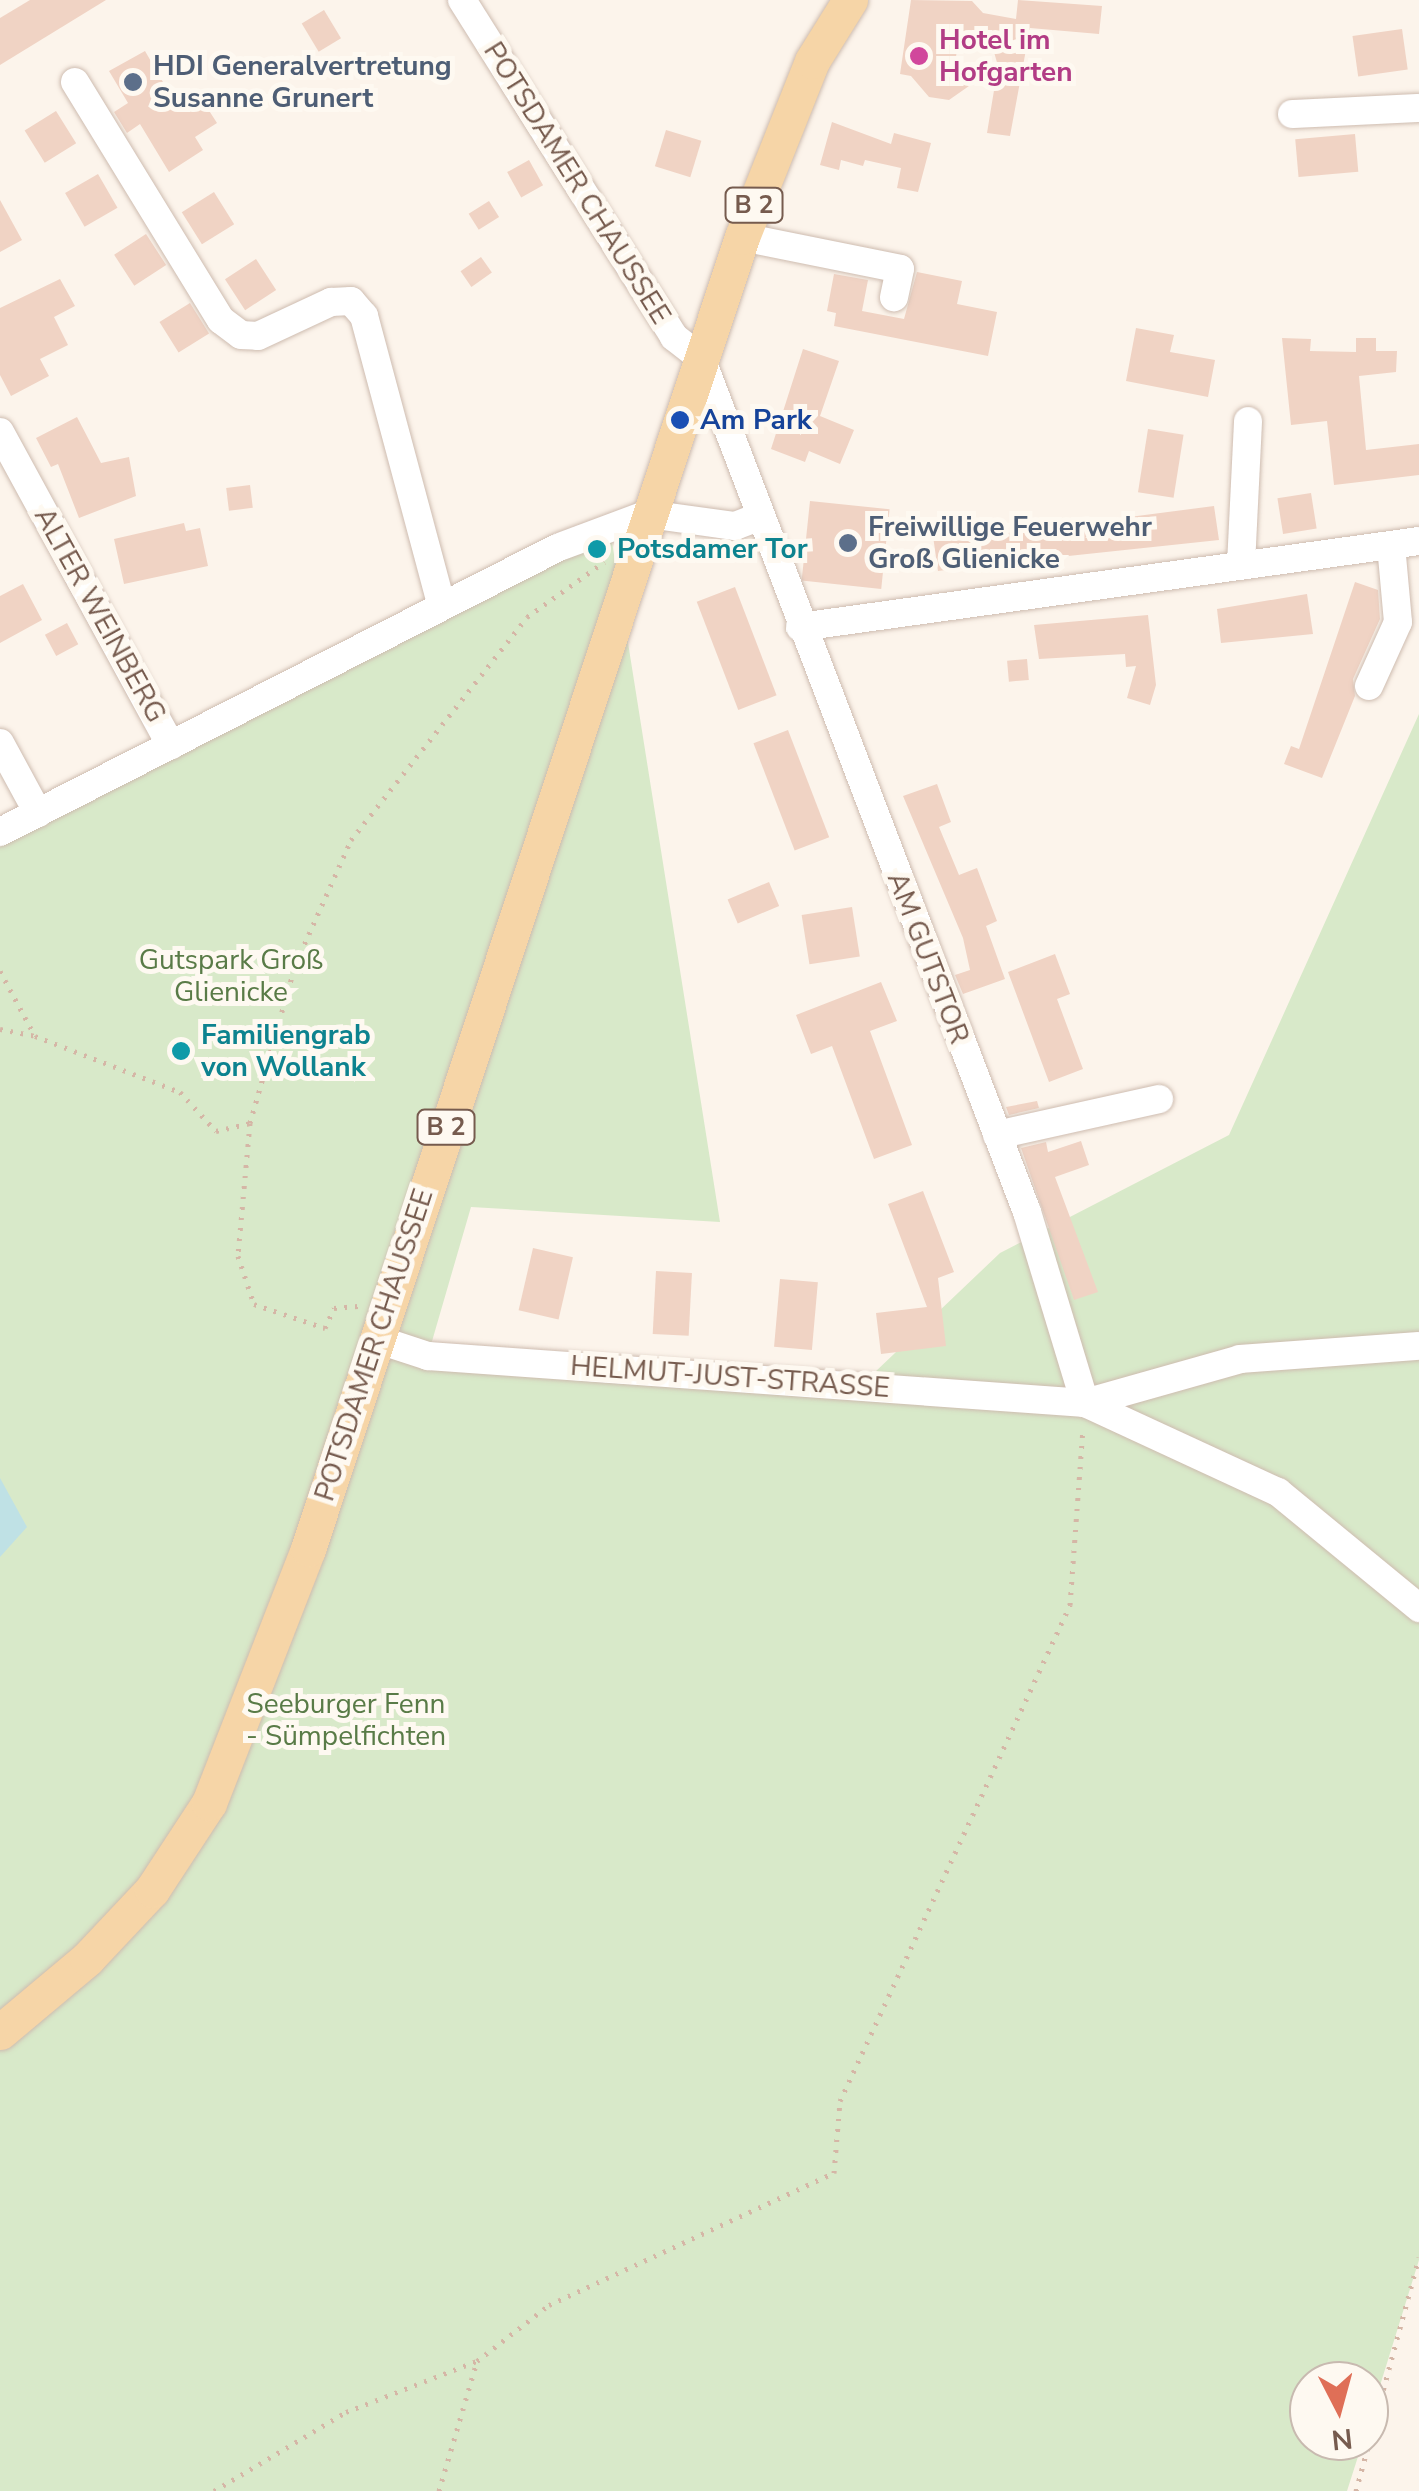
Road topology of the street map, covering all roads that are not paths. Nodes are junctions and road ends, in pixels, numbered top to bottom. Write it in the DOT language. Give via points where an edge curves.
graph roads {
  1 [pos="462,0"];
  2 [pos="850,0"];
  3 [pos="75,82"];
  4 [pos="1419,108"];
  5 [pos="1292,114"];
  6 [pos="742,237"];
  7 [pos="894,297"];
  8 [pos="701,358"];
  9 [pos="1248,421"];
  10 [pos="0,432"];
  11 [pos="648,514"];
  12 [pos="759,518"];
  13 [pos="1419,541"];
  14 [pos="1391,545"];
  15 [pos="1241,565"];
  16 [pos="441,604"];
  17 [pos="800,627"];
  18 [pos="1369,686"];
  19 [pos="0,743"];
  20 [pos="172,745"];
  21 [pos="38,813"];
  22 [pos="0,832"];
  23 [pos="1159,1100"];
  24 [pos="997,1135"];
  25 [pos="381,1326"];
  26 [pos="1419,1346"];
  27 [pos="1085,1402"];
  28 [pos="1419,1608"];
  29 [pos="0,2032"];
  1 -- 8 [label="street, POTSDAMER CHAUSSEE" via="674,336"];
  2 -- 6 [label="main road, POTSDAMER CHAUSSEE / B 2" via="812,61"];
  3 -- 16 [label="street" via="231,328 258,336 331,302 350,300 364,316"];
  4 -- 5 [label="street"];
  6 -- 7 [label="street" via="900,269"];
  6 -- 8 [label="main road, POTSDAMER CHAUSSEE / B 2"];
  8 -- 11 [label="main road, POTSDAMER CHAUSSEE / B 2"];
  8 -- 12 [label="street, AM GUTSTOR"];
  9 -- 15 [label="street"];
  10 -- 20 [label="street, ALTER WEINBERG"];
  11 -- 12 [label="street" via="735,526"];
  11 -- 16 [label="street"];
  11 -- 25 [label="main road, POTSDAMER CHAUSSEE / B 2"];
  12 -- 17 [label="street, AM GUTSTOR"];
  13 -- 14 [label="street"];
  14 -- 15 [label="street"];
  14 -- 18 [label="street" via="1398,622"];
  15 -- 17 [label="street"];
  16 -- 20 [label="street"];
  17 -- 24 [label="street, AM GUTSTOR"];
  19 -- 21 [label="street"];
  20 -- 21 [label="street"];
  21 -- 22 [label="street"];
  23 -- 24 [label="street"];
  24 -- 27 [label="street, AM GUTSTOR"];
  25 -- 27 [label="street, HELMUT-JUST-STRASSE" via="428,1356"];
  25 -- 29 [label="main road, POTSDAMER CHAUSSEE / B 2" via="308,1549 209,1804 152,1890 87,1960"];
  26 -- 27 [label="street" via="1240,1359"];
  27 -- 28 [label="street" via="1278,1492"];
}
